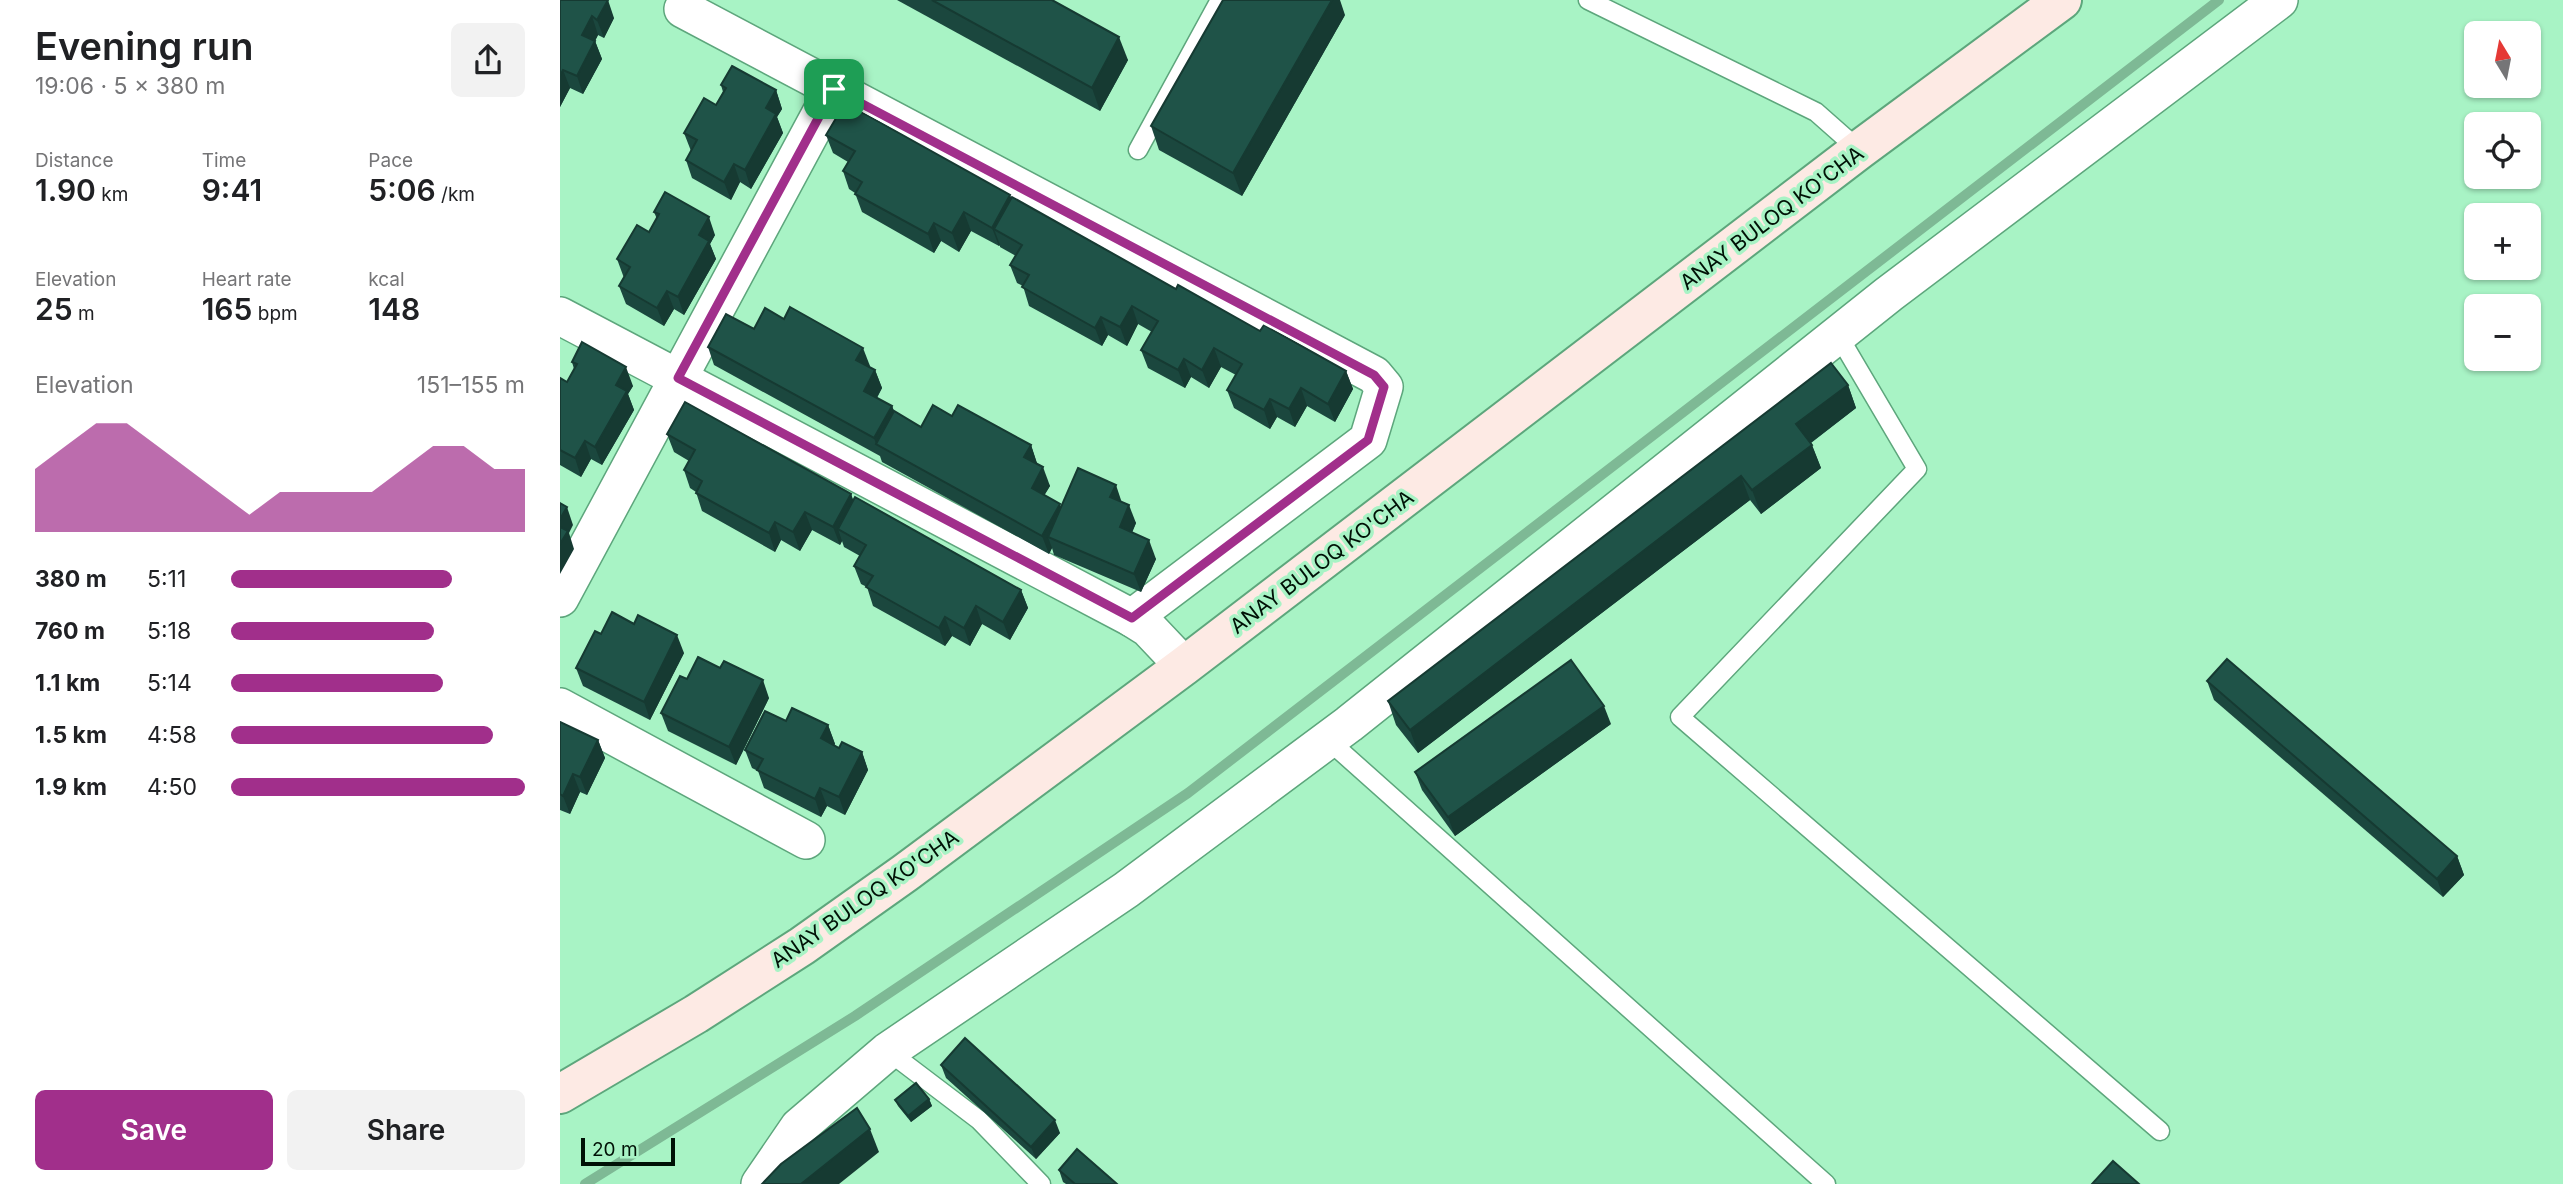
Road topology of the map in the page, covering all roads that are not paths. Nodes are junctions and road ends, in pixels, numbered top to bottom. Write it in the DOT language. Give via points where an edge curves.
graph roads {
  1 [pos="1220,0"];
  2 [pos="1588,0"];
  3 [pos="2062,0"];
  4 [pos="2279,0"];
  5 [pos="683,9"];
  6 [pos="834,89"];
  7 [pos="1138,150"];
  8 [pos="1859,150"];
  9 [pos="560,316"];
  10 [pos="1838,335"];
  11 [pos="678,378"];
  12 [pos="560,598"];
  13 [pos="1132,618"];
  14 [pos="1184,666"];
  15 [pos="560,707"];
  16 [pos="1327,739"];
  17 [pos="806,840"];
  18 [pos="888,1051"];
  19 [pos="560,1094"];
  20 [pos="2160,1131"];
  21 [pos="760,1184"];
  22 [pos="1041,1184"];
  23 [pos="1826,1184"];
  1 -- 7 [label="lane"];
  2 -- 8 [label="lane" via="1816,112"];
  3 -- 8 [label="main road, ANAY BULOQ KO'CHA"];
  4 -- 10 [label="street"];
  5 -- 6 [label="street"];
  6 -- 11 [label="street"];
  6 -- 13 [label="street" via="1374,375 1384,387 1368,440"];
  8 -- 14 [label="main road, ANAY BULOQ KO'CHA"];
  9 -- 11 [label="street"];
  10 -- 16 [label="street"];
  10 -- 20 [label="lane" via="1917,469 1680,717"];
  11 -- 12 [label="street"];
  11 -- 13 [label="street"];
  13 -- 14 [label="street" via="1149,628"];
  14 -- 19 [label="main road, ANAY BULOQ KO'CHA" via="802,946"];
  15 -- 17 [label="street"];
  16 -- 18 [label="street" via="1126,890"];
  16 -- 23 [label="lane"];
  18 -- 21 [label="street" via="799,1128"];
  18 -- 22 [label="lane" via="979,1120"];
}
